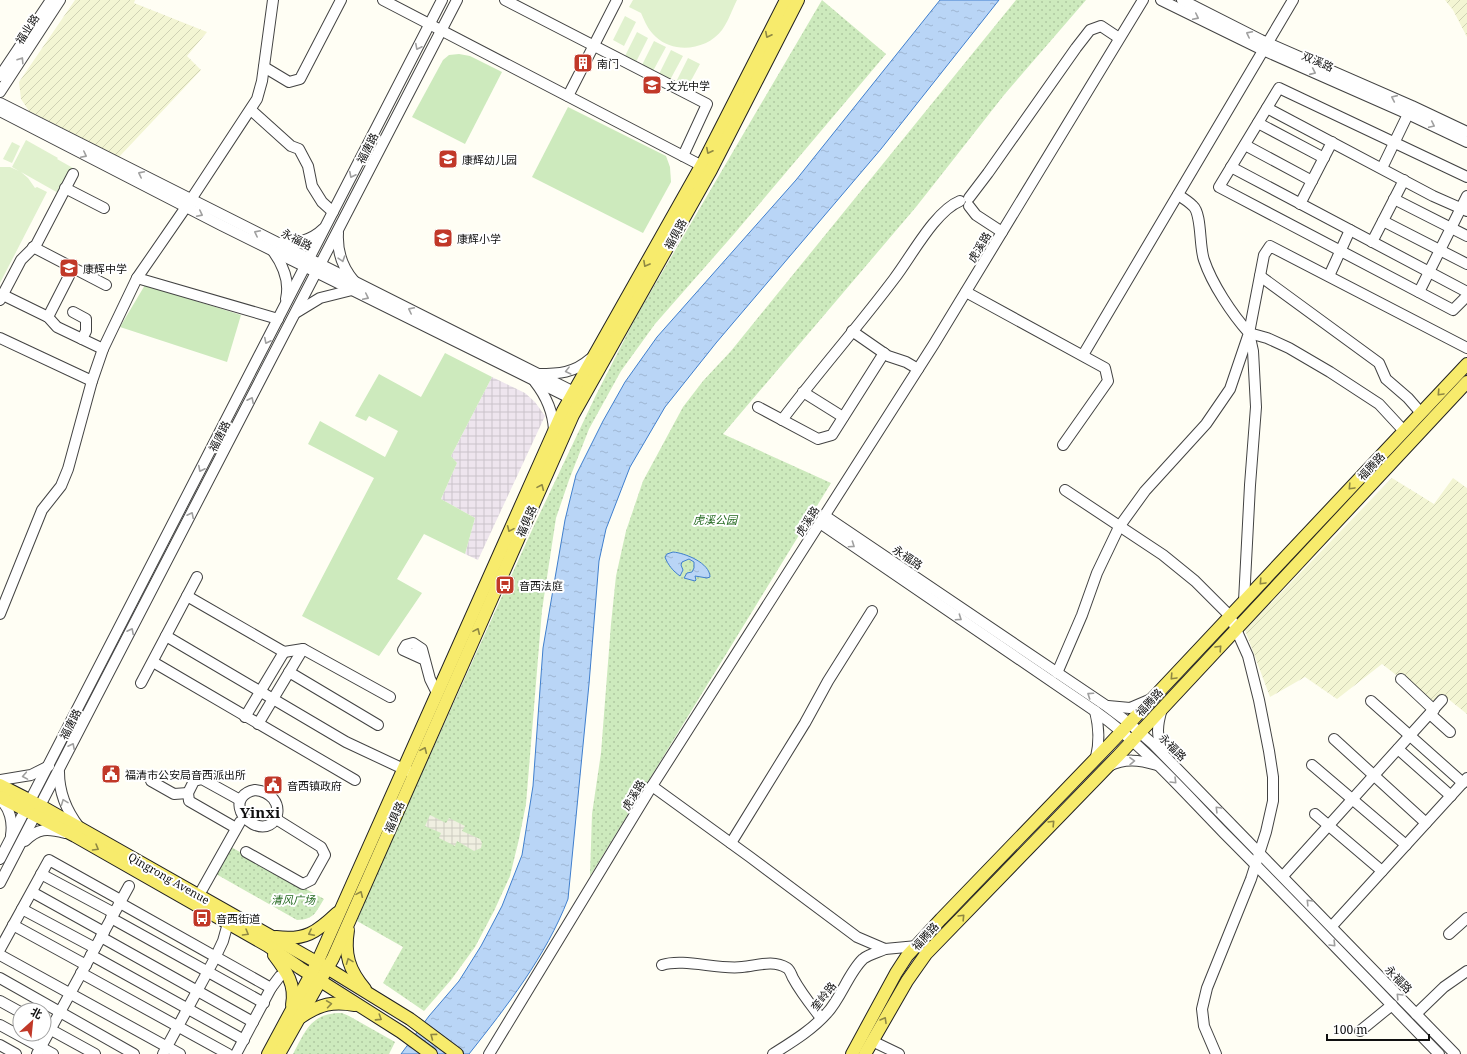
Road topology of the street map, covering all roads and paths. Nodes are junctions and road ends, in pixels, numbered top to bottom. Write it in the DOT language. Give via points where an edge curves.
graph roads {
  1 [pos="51,0"];
  2 [pos="60,0"];
  3 [pos="273,0"];
  4 [pos="341,0"];
  5 [pos="383,0"];
  6 [pos="442,0"];
  7 [pos="457,0"];
  8 [pos="505,0"];
  9 [pos="617,0"];
  10 [pos="786,0"];
  11 [pos="798,0"];
  12 [pos="1143,0"];
  13 [pos="1160,0"];
  14 [pos="1182,0"];
  15 [pos="1293,0"];
  16 [pos="430,24"];
  17 [pos="442,30"];
  18 [pos="1120,38"];
  19 [pos="594,46"];
  20 [pos="1265,46"];
  21 [pos="264,67"];
  22 [pos="0,76"];
  23 [pos="0,92"];
  24 [pos="568,96"];
  25 [pos="0,103"];
  26 [pos="1267,108"];
  27 [pos="251,110"];
  28 [pos="1410,110"];
  29 [pos="0,111"];
  30 [pos="1258,124"];
  31 [pos="1467,132"];
  32 [pos="1332,142"];
  33 [pos="1394,142"];
  34 [pos="1467,142"];
  35 [pos="1245,145"];
  36 [pos="683,156"];
  37 [pos="1324,158"];
  38 [pos="1231,167"];
  39 [pos="706,168"];
  40 [pos="1382,168"];
  41 [pos="73,174"];
  42 [pos="1467,177"];
  43 [pos="1404,180"];
  44 [pos="1312,181"];
  45 [pos="65,188"];
  46 [pos="1178,195"];
  47 [pos="1467,196"];
  48 [pos="1394,199"];
  49 [pos="966,201"];
  50 [pos="188,203"];
  51 [pos="1300,204"];
  52 [pos="104,208"];
  53 [pos="1467,211"];
  54 [pos="333,212"];
  55 [pos="1383,221"];
  56 [pos="327,224"];
  57 [pos="1350,230"];
  58 [pos="338,231"];
  59 [pos="1002,232"];
  60 [pos="1467,236"];
  61 [pos="1372,242"];
  62 [pos="275,247"];
  63 [pos="33,248"];
  64 [pos="307,263"];
  65 [pos="1467,264"];
  66 [pos="73,268"];
  67 [pos="319,269"];
  68 [pos="1260,276"];
  69 [pos="1329,276"];
  70 [pos="137,278"];
  71 [pos="106,285"];
  72 [pos="354,286"];
  73 [pos="966,292"];
  74 [pos="1419,292"];
  75 [pos="1467,292"];
  76 [pos="1467,296"];
  77 [pos="1,298"];
  78 [pos="284,307"];
  79 [pos="73,312"];
  80 [pos="296,314"];
  81 [pos="48,318"];
  82 [pos="278,319"];
  83 [pos="852,331"];
  84 [pos="1249,333"];
  85 [pos="0,338"];
  86 [pos="82,339"];
  87 [pos="103,348"];
  88 [pos="1467,348"];
  89 [pos="884,353"];
  90 [pos="595,355"];
  91 [pos="1083,355"];
  92 [pos="1467,364"];
  93 [pos="918,370"];
  94 [pos="535,377"];
  95 [pos="92,381"];
  96 [pos="1467,382"];
  97 [pos="803,392"];
  98 [pos="577,398"];
  99 [pos="758,407"];
  100 [pos="1421,413"];
  101 [pos="843,417"];
  102 [pos="782,420"];
  103 [pos="554,430"];
  104 [pos="1404,431"];
  105 [pos="1063,445"];
  106 [pos="1065,490"];
  107 [pos="822,519"];
  108 [pos="1119,527"];
  109 [pos="197,577"];
  110 [pos="187,596"];
  111 [pos="1244,601"];
  112 [pos="872,611"];
  113 [pos="0,614"];
  114 [pos="1230,616"];
  115 [pos="1237,628"];
  116 [pos="166,636"];
  117 [pos="303,649"];
  118 [pos="284,652"];
  119 [pos="425,660"];
  120 [pos="152,662"];
  121 [pos="289,672"];
  122 [pos="1057,673"];
  123 [pos="1401,680"];
  124 [pos="141,683"];
  125 [pos="261,690"];
  126 [pos="437,693"];
  127 [pos="390,697"];
  128 [pos="273,698"];
  129 [pos="1152,698"];
  130 [pos="1442,700"];
  131 [pos="1371,701"];
  132 [pos="1105,705"];
  133 [pos="1163,708"];
  134 [pos="1095,711"];
  135 [pos="1432,712"];
  136 [pos="245,717"];
  137 [pos="258,724"];
  138 [pos="378,725"];
  139 [pos="1125,727"];
  140 [pos="1450,732"];
  141 [pos="1136,736"];
  142 [pos="1410,736"];
  143 [pos="1334,739"];
  144 [pos="1398,749"];
  145 [pos="1164,755"];
  146 [pos="1096,757"];
  147 [pos="1158,765"];
  148 [pos="1312,765"];
  149 [pos="49,766"];
  150 [pos="1107,767"];
  151 [pos="409,771"];
  152 [pos="59,772"];
  153 [pos="1374,775"];
  154 [pos="0,780"];
  155 [pos="355,780"];
  156 [pos="151,781"];
  157 [pos="1465,781"];
  158 [pos="0,785"];
  159 [pos="652,786"];
  160 [pos="188,793"];
  161 [pos="1451,796"];
  162 [pos="0,797"];
  163 [pos="0,800"];
  164 [pos="240,800"];
  165 [pos="1352,800"];
  166 [pos="33,808"];
  167 [pos="1314,814"];
  168 [pos="243,816"];
  169 [pos="276,819"];
  170 [pos="1426,823"];
  171 [pos="1328,826"];
  172 [pos="236,828"];
  173 [pos="78,832"];
  174 [pos="11,839"];
  175 [pos="731,843"];
  176 [pos="20,845"];
  177 [pos="1406,845"];
  178 [pos="246,852"];
  179 [pos="1260,852"];
  180 [pos="0,859"];
  181 [pos="1256,864"];
  182 [pos="1382,871"];
  183 [pos="41,874"];
  184 [pos="1283,876"];
  185 [pos="0,883"];
  186 [pos="129,886"];
  187 [pos="32,892"];
  188 [pos="199,895"];
  189 [pos="120,903"];
  190 [pos="22,909"];
  191 [pos="346,912"];
  192 [pos="113,916"];
  193 [pos="1467,918"];
  194 [pos="228,923"];
  195 [pos="13,925"];
  196 [pos="1332,926"];
  197 [pos="1449,934"];
  198 [pos="102,935"];
  199 [pos="270,941"];
  200 [pos="917,946"];
  201 [pos="0,949"];
  202 [pos="885,949"];
  203 [pos="93,952"];
  204 [pos="0,955"];
  205 [pos="215,958"];
  206 [pos="322,965"];
  207 [pos="662,965"];
  208 [pos="83,969"];
  209 [pos="1467,971"];
  210 [pos="208,972"];
  211 [pos="287,973"];
  212 [pos="0,978"];
  213 [pos="316,978"];
  214 [pos="271,988"];
  215 [pos="198,992"];
  216 [pos="70,994"];
  217 [pos="370,994"];
  218 [pos="0,1001"];
  219 [pos="264,1003"];
  220 [pos="1392,1005"];
  221 [pos="362,1007"];
  222 [pos="12,1008"];
  223 [pos="189,1008"];
  224 [pos="60,1012"];
  225 [pos="1416,1014"];
  226 [pos="295,1016"];
  227 [pos="821,1018"];
  228 [pos="52,1022"];
  229 [pos="253,1022"];
  230 [pos="0,1024"];
  231 [pos="179,1026"];
  232 [pos="52,1031"];
  233 [pos="1360,1032"];
  234 [pos="244,1040"];
  235 [pos="872,1041"];
  236 [pos="0,1045"];
  237 [pos="39,1050"];
  238 [pos="165,1050"];
  239 [pos="16,1054"];
  240 [pos="53,1054"];
  241 [pos="95,1054"];
  242 [pos="134,1054"];
  243 [pos="180,1054"];
  244 [pos="228,1054"];
  245 [pos="236,1054"];
  246 [pos="268,1054"];
  247 [pos="279,1054"];
  248 [pos="431,1054"];
  249 [pos="457,1054"];
  250 [pos="489,1054"];
  251 [pos="773,1054"];
  252 [pos="852,1054"];
  253 [pos="865,1054"];
  254 [pos="899,1054"];
  255 [pos="1216,1054"];
  256 [pos="1439,1054"];
  257 [pos="1455,1054"];
  1 -- 22 [label="street, 福业路"];
  23 -- 2 [label="street, 福业路, one-way"];
  3 -- 21 [label="street"];
  4 -- 21 [label="street" via="300,80 289,82"];
  5 -- 16 [label="street"];
  6 -- 16 [label="street, 福唐路"];
  7 -- 17 [label="street, 福唐路"];
  8 -- 19 [label="street"];
  9 -- 19 [label="street"];
  10 -- 39 [label="main road, 福俱路, one-way"];
  11 -- 39 [label="main road, 福俱路"];
  12 -- 18 [label="street, 虎溪路"];
  13 -- 20 [label="street, 双溪路, one-way"];
  20 -- 14 [label="street, 双溪路, one-way"];
  15 -- 20 [label="street"];
  16 -- 17 [label="street"];
  16 -- 54 [label="street, 福唐路, one-way"];
  17 -- 24 [label="street"];
  17 -- 58 [label="street, 福唐路"];
  18 -- 49 [label="street" via="1101,26 1090,30"];
  18 -- 59 [label="street, 虎溪路"];
  19 -- 24 [label="street"];
  19 -- 36 [label="street" via="707,104"];
  20 -- 28 [label="street, 双溪路"];
  20 -- 46 [label="street"];
  21 -- 27 [label="street" via="259,94"];
  24 -- 36 [label="street"];
  50 -- 25 [label="street, 永福路, one-way"];
  26 -- 30 [label="street"];
  26 -- 32 [label="street"];
  26 -- 33 [label="street" via="1279,88"];
  27 -- 50 [label="street"];
  27 -- 54 [label="street" via="291,146 299,149 308,166 312,186 322,202"];
  28 -- 31 [label="street, 双溪路"];
  28 -- 33 [label="street"];
  28 -- 34 [label="street, 双溪路, one-way"];
  29 -- 50 [label="street, 永福路, one-way"];
  30 -- 35 [label="street"];
  30 -- 37 [label="street"];
  32 -- 37 [label="street"];
  32 -- 40 [label="street"];
  33 -- 40 [label="street"];
  33 -- 42 [label="street"];
  35 -- 38 [label="street"];
  35 -- 44 [label="street"];
  36 -- 39 [label="street"];
  37 -- 44 [label="street"];
  38 -- 51 [label="street"];
  38 -- 74 [label="street" via="1219,187"];
  39 -- 90 [label="main road, 福俱路, one-way"];
  39 -- 98 [label="main road, 福俱路"];
  40 -- 43 [label="street"];
  41 -- 45 [label="street"];
  43 -- 48 [label="street"];
  43 -- 53 [label="street"];
  44 -- 51 [label="street"];
  45 -- 52 [label="street"];
  45 -- 63 [label="street"];
  46 -- 84 [label="street" via="1194,206 1199,219 1203,259 1235,318"];
  46 -- 91 [label="street"];
  47 -- 74 [label="street"];
  48 -- 55 [label="street"];
  48 -- 60 [label="street"];
  49 -- 59 [label="street" via="976,215"];
  49 -- 83 [label="street" via="953,204 937,220"];
  50 -- 62 [label="street, 永福路"];
  50 -- 70 [label="street"];
  51 -- 57 [label="street"];
  54 -- 56 [label="street, 福唐路"];
  55 -- 61 [label="street"];
  55 -- 65 [label="street"];
  56 -- 62 [label="street" via="311,238"];
  56 -- 64 [label="street, 福唐路"];
  57 -- 61 [label="street"];
  57 -- 69 [label="street"];
  58 -- 67 [label="street, 福唐路"];
  58 -- 72 [label="street, one-way" via="339,252"];
  59 -- 73 [label="street, 虎溪路"];
  61 -- 75 [label="street"];
  62 -- 64 [label="street, 永福路"];
  62 -- 78 [label="street" via="287,283"];
  63 -- 66 [label="street"];
  63 -- 77 [label="street" via="21,260"];
  64 -- 67 [label="street, 永福路"];
  64 -- 78 [label="street, 福唐路"];
  66 -- 71 [label="street"];
  66 -- 81 [label="street"];
  67 -- 72 [label="street, 永福路"];
  67 -- 80 [label="street, 福唐路"];
  68 -- 69 [label="street" via="1264,255 1270,246"];
  68 -- 84 [label="street"];
  68 -- 100 [label="street" via="1379,363 1386,379"];
  69 -- 88 [label="street"];
  70 -- 82 [label="street"];
  70 -- 87 [label="street"];
  72 -- 80 [label="street" via="320,298"];
  72 -- 94 [label="street, 永福路"];
  73 -- 91 [label="street"];
  73 -- 93 [label="street, 虎溪路"];
  74 -- 76 [label="street" via="1453,310"];
  77 -- 81 [label="street"];
  78 -- 82 [label="street, 福唐路"];
  79 -- 86 [label="street" via="86,319 86,331"];
  152 -- 80 [label="street, 福唐路, one-way"];
  81 -- 86 [label="street" via="57,327"];
  82 -- 149 [label="street, 福唐路, one-way"];
  83 -- 89 [label="street"];
  83 -- 97 [label="street"];
  84 -- 104 [label="street" via="1289,348 1330,372 1379,404"];
  84 -- 108 [label="street" via="1227,394 1206,424 1145,491"];
  84 -- 111 [label="street" via="1254,351 1256,407"];
  85 -- 95 [label="street"];
  86 -- 87 [label="street"];
  87 -- 95 [label="street"];
  89 -- 93 [label="street"];
  89 -- 101 [label="street"];
  90 -- 94 [label="street, one-way" via="581,367"];
  90 -- 98 [label="main road, 福俱路"];
  91 -- 105 [label="street" via="1105,368 1108,381"];
  92 -- 100 [label="main road, 福腾路, one-way"];
  93 -- 107 [label="street, 虎溪路"];
  94 -- 98 [label="street, 永福路"];
  94 -- 103 [label="street" via="551,409"];
  95 -- 113 [label="street" via="68,469 61,486 42,510"];
  96 -- 115 [label="main road, 福腾路"];
  97 -- 101 [label="street"];
  97 -- 102 [label="street"];
  98 -- 103 [label="main road, 福俱路"];
  151 -- 98 [label="main road, 福俱路, one-way" via="573,415"];
  99 -- 102 [label="street"];
  100 -- 104 [label="main road, 福腾路"];
  101 -- 102 [label="street" via="832,435 818,439"];
  103 -- 126 [label="main road, 福俱路, one-way"];
  104 -- 111 [label="main road, 福腾路, one-way"];
  106 -- 108 [label="street"];
  107 -- 122 [label="street, 永福路"];
  107 -- 134 [label="street, 永福路, one-way"];
  107 -- 159 [label="street, 虎溪路"];
  108 -- 114 [label="street" via="1163,555"];
  108 -- 122 [label="street" via="1097,573"];
  109 -- 110 [label="street"];
  110 -- 116 [label="street"];
  110 -- 118 [label="street"];
  111 -- 114 [label="main road, 福腾路"];
  112 -- 175 [label="street"];
  114 -- 115 [label="street"];
  114 -- 129 [label="main road, 福腾路, one-way"];
  133 -- 115 [label="main road, 福腾路, one-way"];
  115 -- 179 [label="street" via="1248,656 1259,700 1273,777 1273,801"];
  116 -- 120 [label="street"];
  116 -- 125 [label="street"];
  117 -- 118 [label="street"];
  117 -- 121 [label="street"];
  117 -- 127 [label="street"];
  118 -- 125 [label="street"];
  119 -- 126 [label="street"];
  120 -- 124 [label="street"];
  120 -- 136 [label="street"];
  121 -- 128 [label="street"];
  121 -- 138 [label="street"];
  132 -- 122 [label="street, 永福路, one-way"];
  123 -- 135 [label="street"];
  125 -- 128 [label="street"];
  125 -- 136 [label="street"];
  126 -- 151 [label="main road, 福俱路"];
  128 -- 137 [label="street"];
  128 -- 151 [label="street" via="346,742"];
  129 -- 132 [label="street" via="1130,708"];
  129 -- 139 [label="main road, 福腾路"];
  130 -- 135 [label="street"];
  131 -- 142 [label="street"];
  132 -- 139 [label="street, 永福路"];
  133 -- 141 [label="main road, 福腾路"];
  133 -- 145 [label="street" via="1157,733"];
  134 -- 139 [label="street, 永福路"];
  134 -- 146 [label="street" via="1099,738"];
  135 -- 140 [label="street"];
  135 -- 142 [label="street"];
  136 -- 137 [label="street"];
  137 -- 155 [label="street"];
  139 -- 141 [label="street, 永福路"];
  139 -- 146 [label="main road, 福腾路"];
  141 -- 145 [label="street, 永福路"];
  141 -- 147 [label="street, 永福路"];
  141 -- 150 [label="main road, 福腾路"];
  142 -- 144 [label="street"];
  142 -- 157 [label="street"];
  143 -- 153 [label="street"];
  144 -- 153 [label="street"];
  144 -- 161 [label="street"];
  179 -- 145 [label="street, 永福路, one-way"];
  146 -- 200 [label="main road, 福腾路"];
  150 -- 147 [label="street, one-way" via="1117,762 1132,760"];
  147 -- 181 [label="street, 永福路, one-way"];
  148 -- 165 [label="street"];
  149 -- 154 [label="street, one-way" via="31,775"];
  149 -- 166 [label="street, 福唐路"];
  235 -- 150 [label="main road, 福腾路, one-way" via="926,954"];
  151 -- 191 [label="main road, 福俱路"];
  152 -- 166 [label="street, 福唐路"];
  173 -- 152 [label="street, one-way" via="64,802"];
  153 -- 165 [label="street"];
  153 -- 170 [label="street"];
  156 -- 160 [label="street" via="174,794"];
  157 -- 161 [label="street"];
  158 -- 166 [label="main road, Qingrong Avenue"];
  159 -- 175 [label="street"];
  159 -- 250 [label="street, 虎溪路"];
  160 -- 164 [label="street" via="194,781 202,779"];
  160 -- 172 [label="street" via="189,800"];
  161 -- 170 [label="street"];
  162 -- 166 [label="main road, Qingrong Avenue"];
  163 -- 174 [label="street" via="4,802 10,818"];
  164 -- 168 [label="street"];
  164 -- 169 [label="street" via="250,791 260,791 269,795 277,804"];
  165 -- 171 [label="street"];
  165 -- 177 [label="street"];
  166 -- 173 [label="main road, Qingrong Avenue"];
  166 -- 174 [label="street, 福唐路"];
  166 -- 176 [label="street, 福唐路"];
  167 -- 171 [label="street"];
  168 -- 169 [label="street" via="248,822 262,826"];
  168 -- 172 [label="street"];
  169 -- 178 [label="street" via="321,847 325,855 311,880 303,884"];
  170 -- 177 [label="street"];
  171 -- 182 [label="street"];
  171 -- 184 [label="street"];
  172 -- 188 [label="street"];
  173 -- 176 [label="street" via="43,830 33,833"];
  173 -- 188 [label="main road, Qingrong Avenue"];
  173 -- 194 [label="main road, Qingrong Avenue, one-way"];
  174 -- 180 [label="street, 福唐路"];
  175 -- 202 [label="street" via="857,937"];
  176 -- 185 [label="street, 福唐路"];
  177 -- 182 [label="street"];
  179 -- 181 [label="street"];
  179 -- 184 [label="street, 永福路"];
  181 -- 220 [label="street, 永福路, one-way"];
  181 -- 255 [label="street" via="1207,988 1202,1009 1204,1026"];
  182 -- 196 [label="street"];
  183 -- 187 [label="street"];
  183 -- 189 [label="street" via="49,860 118,898"];
  183 -- 192 [label="street"];
  196 -- 184 [label="street, 永福路, one-way"];
  186 -- 189 [label="street"];
  187 -- 190 [label="street"];
  187 -- 198 [label="street"];
  188 -- 199 [label="main road, Qingrong Avenue"];
  189 -- 192 [label="street"];
  189 -- 205 [label="street"];
  190 -- 195 [label="street"];
  190 -- 203 [label="street"];
  191 -- 199 [label="main road, one-way" via="302,938"];
  191 -- 206 [label="main road, 福俱路"];
  217 -- 191 [label="main road, one-way" via="353,970 347,956"];
  192 -- 198 [label="street"];
  192 -- 210 [label="street"];
  193 -- 197 [label="street"];
  194 -- 199 [label="main road, Qingrong Avenue, one-way"];
  194 -- 205 [label="street"];
  195 -- 201 [label="street"];
  195 -- 208 [label="street"];
  225 -- 196 [label="street, 永福路, one-way"];
  198 -- 203 [label="street"];
  198 -- 215 [label="street"];
  199 -- 206 [label="main road, Qingrong Avenue"];
  199 -- 211 [label="main road"];
  199 -- 213 [label="main road, Qingrong Avenue"];
  200 -- 202 [label="street"];
  200 -- 252 [label="main road, 福腾路" via="896,973"];
  202 -- 227 [label="street, 奎岭路" via="864,958 828,1013"];
  203 -- 208 [label="street"];
  203 -- 223 [label="street"];
  204 -- 216 [label="street"];
  205 -- 210 [label="street"];
  205 -- 214 [label="street"];
  206 -- 213 [label="main road, 福俱路"];
  206 -- 217 [label="main road, Qingrong Avenue"];
  207 -- 227 [label="street" via="692,964 741,968 766,963 782,966 789,969 799,989"];
  208 -- 216 [label="street"];
  208 -- 231 [label="street"];
  209 -- 225 [label="street" via="1444,987"];
  210 -- 215 [label="street"];
  210 -- 219 [label="street"];
  211 -- 214 [label="street" via="280,976"];
  211 -- 226 [label="main road" via="293,988"];
  212 -- 224 [label="street"];
  213 -- 221 [label="main road, Qingrong Avenue"];
  213 -- 226 [label="main road, 福俱路"];
  214 -- 219 [label="street"];
  215 -- 223 [label="street"];
  215 -- 229 [label="street"];
  216 -- 224 [label="street"];
  216 -- 238 [label="street"];
  249 -- 217 [label="main road, Qingrong Avenue, one-way" via="410,1019"];
  218 -- 222 [label="street"];
  219 -- 229 [label="street"];
  220 -- 233 [label="street"];
  220 -- 256 [label="street, 永福路"];
  226 -- 221 [label="main road, one-way" via="322,1005 335,1003"];
  221 -- 248 [label="main road, Qingrong Avenue, one-way"];
  223 -- 231 [label="street"];
  223 -- 234 [label="street"];
  224 -- 228 [label="street"];
  224 -- 242 [label="street"];
  225 -- 257 [label="street, 永福路"];
  226 -- 246 [label="main road, 福俱路"];
  226 -- 247 [label="main road, 福俱路"];
  227 -- 251 [label="street, 奎岭路"];
  229 -- 234 [label="street"];
  230 -- 237 [label="street"];
  231 -- 238 [label="street"];
  231 -- 244 [label="street"];
  232 -- 241 [label="street"];
  234 -- 245 [label="street"];
  235 -- 253 [label="main road, 福腾路"];
  235 -- 254 [label="street"];
  236 -- 239 [label="street"];
  237 -- 240 [label="street"];
  238 -- 243 [label="street"];
}
